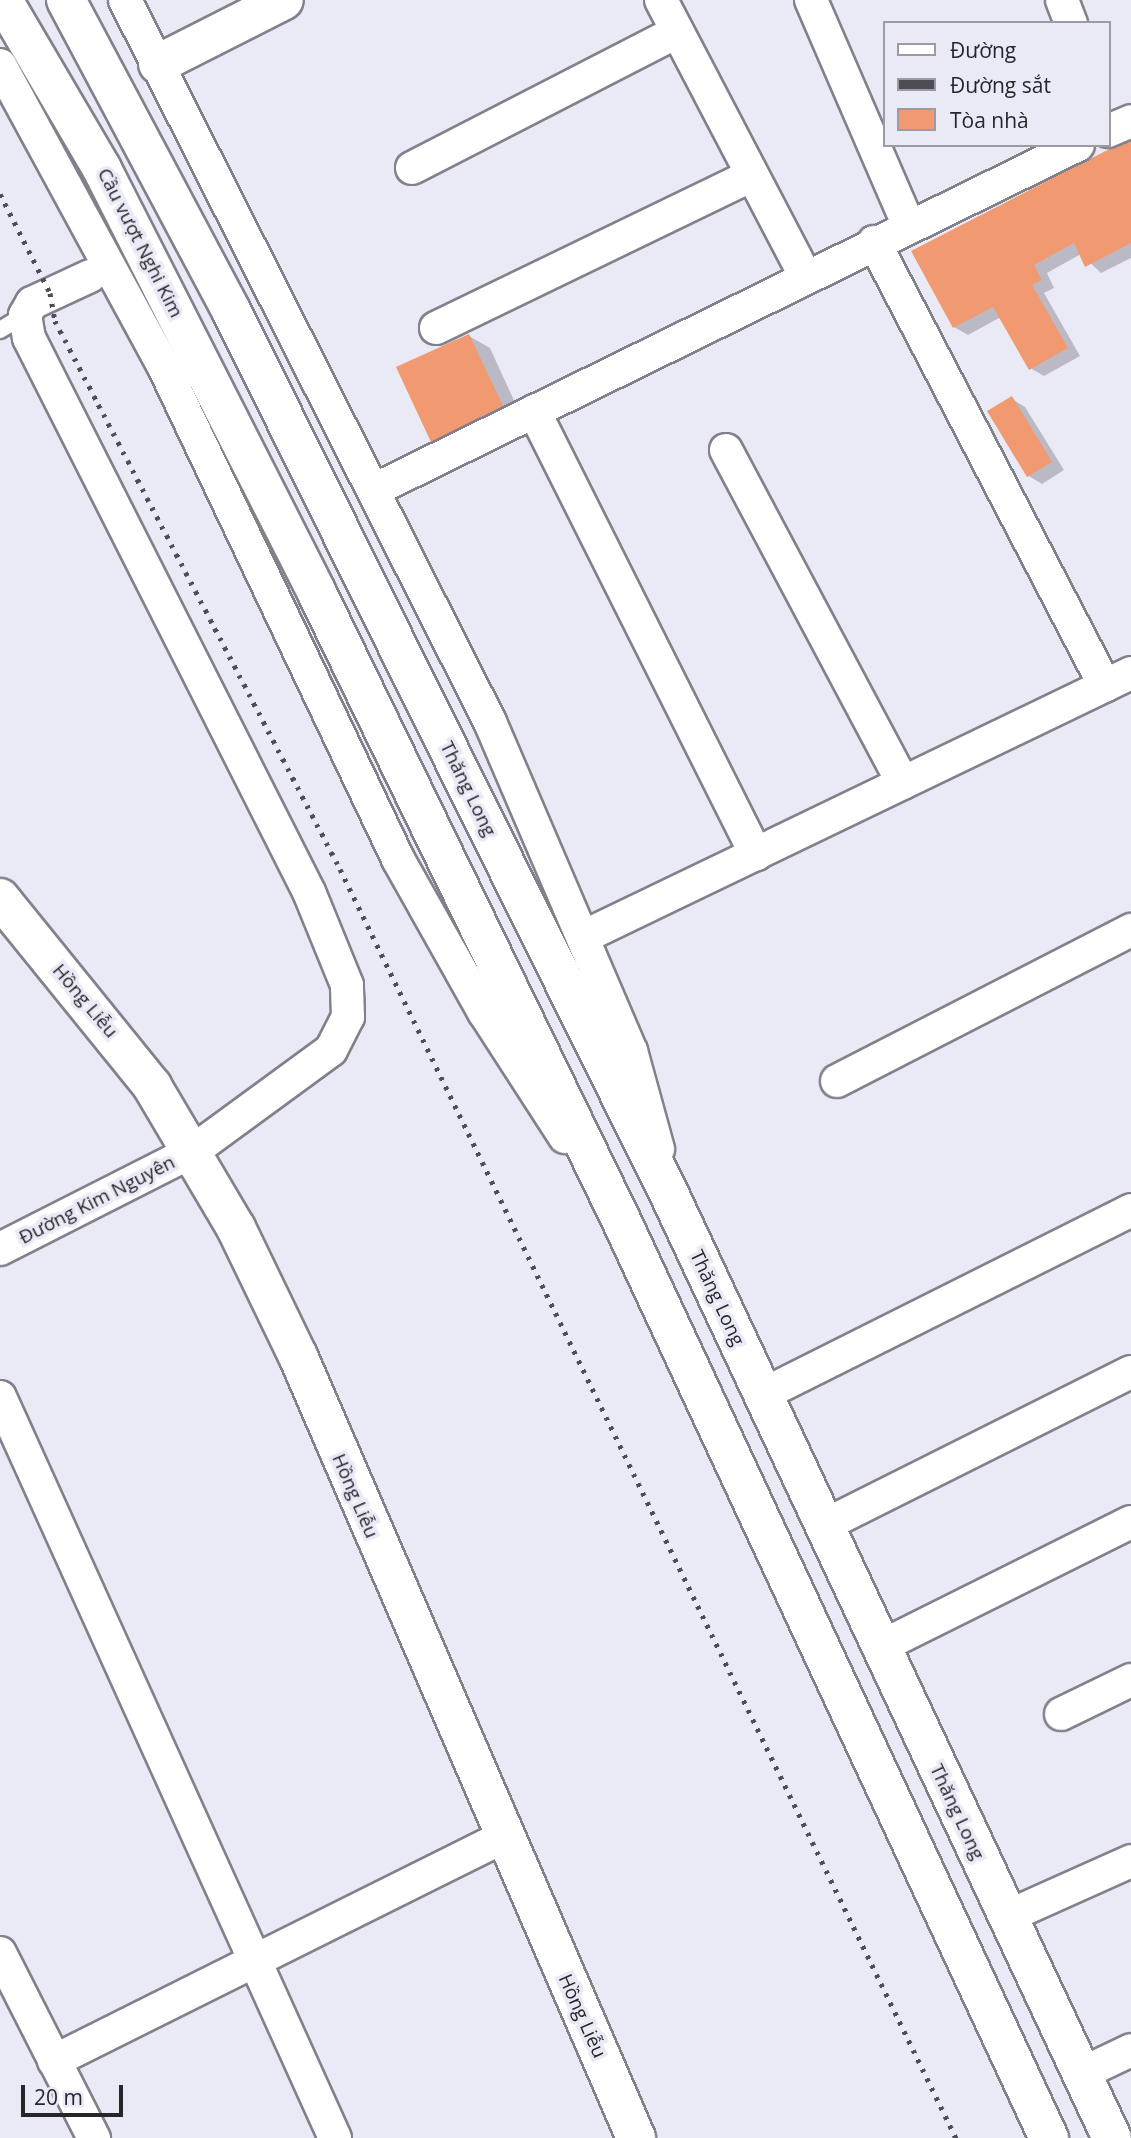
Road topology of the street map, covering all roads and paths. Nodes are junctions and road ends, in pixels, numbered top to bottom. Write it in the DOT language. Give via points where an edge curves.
graph roads {
  1 [pos="3,0"];
  2 [pos="66,0"];
  3 [pos="125,0"];
  4 [pos="284,0"];
  5 [pos="661,0"];
  6 [pos="811,0"];
  7 [pos="1062,0"];
  8 [pos="1070,21"];
  9 [pos="677,32"];
  10 [pos="158,64"];
  11 [pos="0,65"];
  12 [pos="1074,147"];
  13 [pos="412,168"];
  14 [pos="751,176"];
  15 [pos="908,224"];
  16 [pos="874,242"];
  17 [pos="90,276"];
  18 [pos="805,276"];
  19 [pos="13,323"];
  20 [pos="436,328"];
  21 [pos="534,411"];
  22 [pos="726,450"];
  23 [pos="374,491"];
  24 [pos="1118,679"];
  25 [pos="903,783"];
  26 [pos="756,854"];
  27 [pos="0,898"];
  28 [pos="1131,930"];
  29 [pos="583,937"];
  30 [pos="836,1081"];
  31 [pos="193,1151"];
  32 [pos="671,1198"];
  33 [pos="1129,1216"];
  34 [pos="622,1222"];
  35 [pos="0,1249"];
  36 [pos="1131,1372"];
  37 [pos="762,1395"];
  38 [pos="0,1396"];
  39 [pos="1131,1522"];
  40 [pos="823,1527"];
  41 [pos="880,1647"];
  42 [pos="1131,1680"];
  43 [pos="1061,1714"];
  44 [pos="503,1837"];
  45 [pos="1131,1861"];
  46 [pos="1006,1917"];
  47 [pos="0,1953"];
  48 [pos="252,1961"];
  49 [pos="1131,2050"];
  50 [pos="54,2061"];
  51 [pos="1081,2074"];
  52 [pos="94,2138"];
  53 [pos="335,2138"];
  54 [pos="636,2138"];
  55 [pos="1049,2138"];
  56 [pos="1112,2138"];
  1 -- 34 [label="main road, Cầu vượt Nghi Kim" via="102,170"];
  2 -- 32 [label="main road, Thăng Long" via="308,466"];
  3 -- 10 [label="street"];
  4 -- 10 [label="main road"];
  5 -- 9 [label="street"];
  6 -- 15 [label="street"];
  7 -- 8 [label="street"];
  9 -- 13 [label="street"];
  9 -- 14 [label="street"];
  10 -- 23 [label="street"];
  11 -- 34 [label="street" via="163,367 425,910"];
  12 -- 15 [label="street"];
  14 -- 18 [label="street"];
  14 -- 20 [label="street"];
  15 -- 16 [label="street"];
  16 -- 18 [label="street"];
  16 -- 24 [label="street"];
  17 -- 19 [label="street" via="32,303"];
  18 -- 21 [label="street"];
  19 -- 31 [label="street, Đường Kim Nguyên" via="35,349 309,892 347,985 348,1017 331,1050"];
  21 -- 23 [label="street"];
  21 -- 26 [label="street"];
  22 -- 25 [label="street"];
  23 -- 29 [label="street" via="490,722"];
  24 -- 25 [label="street"];
  25 -- 26 [label="street"];
  26 -- 29 [label="street"];
  27 -- 31 [label="main road, Hồng Liễu" via="117,1039"];
  28 -- 30 [label="street"];
  29 -- 32 [label="street" via="631,1051"];
  31 -- 35 [label="street, Đường Kim Nguyên"];
  31 -- 44 [label="main road, Hồng Liễu" via="276,1307"];
  32 -- 37 [label="main road, Thăng Long"];
  33 -- 37 [label="street"];
  34 -- 55 [label="main road"];
  36 -- 40 [label="street"];
  37 -- 40 [label="main road, Thăng Long"];
  38 -- 48 [label="street"];
  39 -- 41 [label="street"];
  40 -- 41 [label="main road, Thăng Long"];
  41 -- 46 [label="main road, Thăng Long"];
  42 -- 43 [label="street"];
  44 -- 48 [label="street"];
  44 -- 54 [label="main road, Hồng Liễu"];
  45 -- 46 [label="street"];
  46 -- 51 [label="main road, Thăng Long"];
  47 -- 50 [label="street"];
  48 -- 50 [label="street"];
  48 -- 53 [label="street"];
  49 -- 51 [label="street"];
  50 -- 52 [label="street"];
  51 -- 56 [label="main road, Thăng Long"];
}
